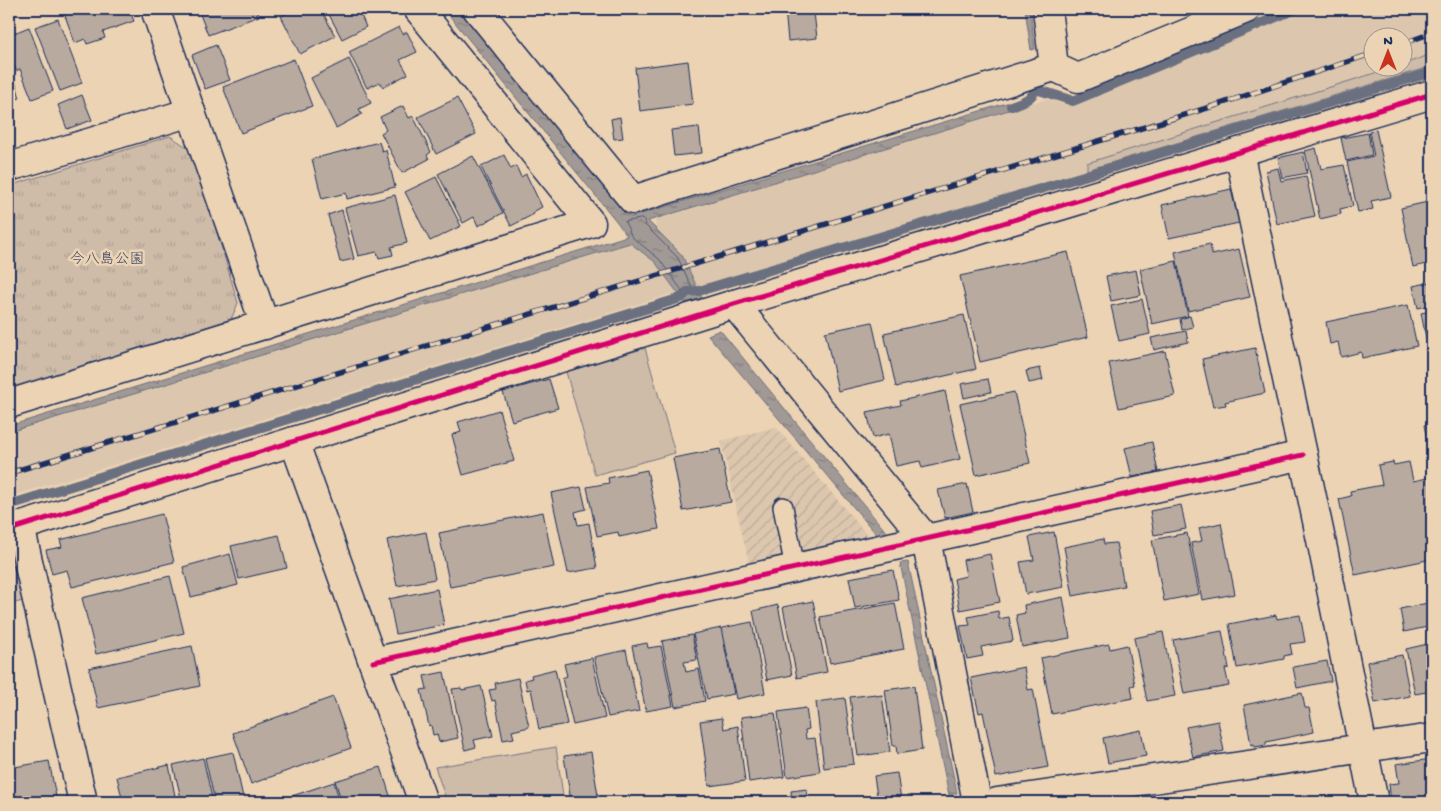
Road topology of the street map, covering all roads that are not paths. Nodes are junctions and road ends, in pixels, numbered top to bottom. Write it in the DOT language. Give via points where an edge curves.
graph roads {
  1 [pos="155,9"];
  2 [pos="418,9"];
  3 [pos="477,9"];
  4 [pos="1047,9"];
  5 [pos="1246,9"];
  6 [pos="1054,67"];
  7 [pos="1432,94"];
  8 [pos="191,112"];
  9 [pos="1239,152"];
  10 [pos="9,167"];
  11 [pos="734,304"];
  12 [pos="265,325"];
  13 [pos="9,404"];
  14 [pos="294,441"];
  15 [pos="1303,455"];
  16 [pos="783,507"];
  17 [pos="15,528"];
  18 [pos="926,539"];
  19 [pos="795,568"];
  20 [pos="373,662"];
  21 [pos="1432,738"];
  22 [pos="1364,749"];
  23 [pos="83,802"];
  24 [pos="422,802"];
  25 [pos="977,802"];
  26 [pos="997,802"];
  27 [pos="1374,802"];
  1 -- 8 [label="street"];
  2 -- 12 [label="street" via="591,223"];
  3 -- 6 [label="street" via="633,200"];
  4 -- 6 [label="street"];
  5 -- 6 [label="street" via="1078,78"];
  7 -- 9 [label="street"];
  8 -- 10 [label="street"];
  8 -- 12 [label="street"];
  9 -- 11 [label="street"];
  9 -- 15 [label="street"];
  11 -- 14 [label="street"];
  11 -- 18 [label="street"];
  12 -- 13 [label="street"];
  14 -- 17 [label="street"];
  14 -- 20 [label="street"];
  15 -- 18 [label="street"];
  15 -- 22 [label="street"];
  16 -- 19 [label="lane"];
  17 -- 23 [label="street"];
  18 -- 19 [label="street"];
  18 -- 25 [label="street"];
  19 -- 20 [label="street"];
  20 -- 24 [label="street"];
  21 -- 22 [label="street"];
  22 -- 26 [label="street"];
  22 -- 27 [label="street"];
}
